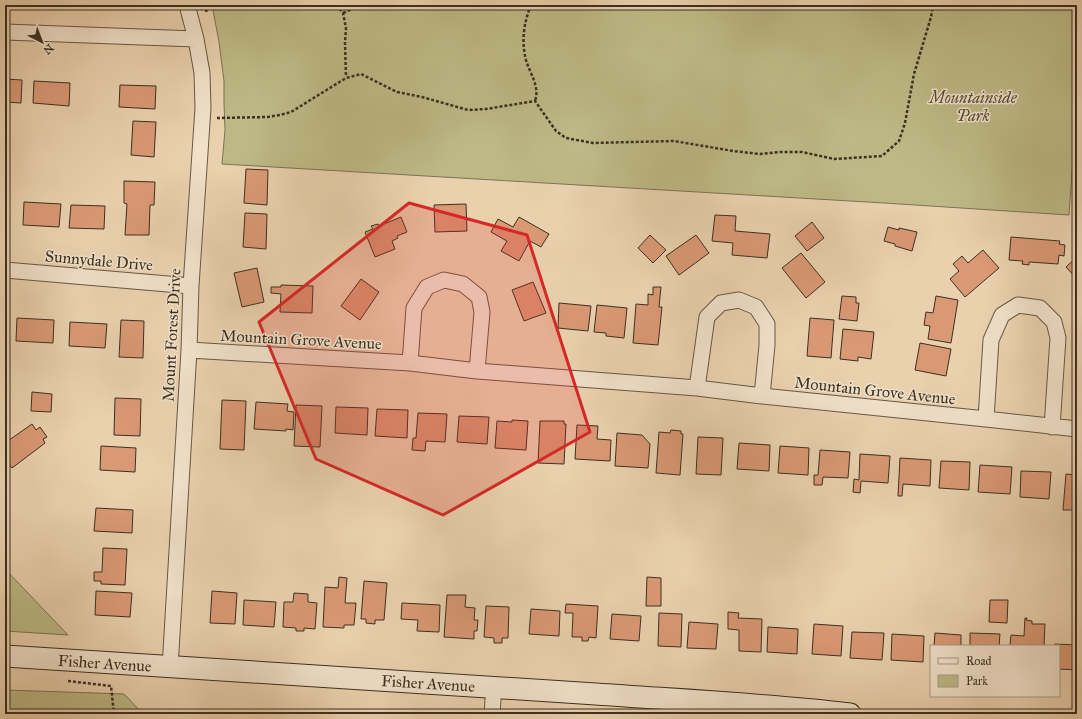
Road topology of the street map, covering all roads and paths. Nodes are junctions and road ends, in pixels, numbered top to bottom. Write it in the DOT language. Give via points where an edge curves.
graph roads {
  1 [pos="187,5"];
  2 [pos="336,5"];
  3 [pos="361,5"];
  4 [pos="531,5"];
  5 [pos="933,5"];
  6 [pos="343,13"];
  7 [pos="5,32"];
  8 [pos="196,39"];
  9 [pos="346,78"];
  10 [pos="535,101"];
  11 [pos="202,118"];
  12 [pos="5,270"];
  13 [pos="191,286"];
  14 [pos="189,350"];
  15 [pos="410,363"];
  16 [pos="477,371"];
  17 [pos="697,388"];
  18 [pos="762,396"];
  19 [pos="986,418"];
  20 [pos="1052,427"];
  21 [pos="1077,429"];
  22 [pos="5,656"];
  23 [pos="170,668"];
  24 [pos="66,681"];
  25 [pos="494,686"];
  26 [pos="794,711"];
  27 [pos="114,714"];
  28 [pos="492,714"];
  29 [pos="850,714"];
  1 -- 8 [label="street, Mount Forest Drive"];
  2 -- 6 [label="path"];
  3 -- 6 [label="path"];
  4 -- 10 [label="path" via="527,14 524,48 537,90"];
  5 -- 10 [label="path" via="899,141 882,156 834,159 802,152 760,154 674,141 593,143 566,138 556,131"];
  6 -- 9 [label="path" via="346,28"];
  7 -- 8 [label="street"];
  8 -- 11 [label="street, Mount Forest Drive" via="202,73"];
  9 -- 10 [label="path" via="360,74 397,92 468,110"];
  9 -- 11 [label="path" via="291,112 268,117"];
  11 -- 13 [label="street, Mount Forest Drive"];
  12 -- 13 [label="street, Sunnydale Drive"];
  13 -- 14 [label="street, Mount Forest Drive"];
  14 -- 15 [label="street, Mountain Grove Avenue"];
  14 -- 23 [label="street, Mount Forest Drive"];
  15 -- 16 [label="street, Mountain Grove Avenue"];
  15 -- 16 [label="street" via="414,308 427,287 444,280 464,284 479,297 482,312"];
  16 -- 17 [label="street, Mountain Grove Avenue"];
  17 -- 18 [label="street, Mountain Grove Avenue"];
  17 -- 18 [label="street" via="707,317 721,303 739,300 756,307 767,324"];
  18 -- 19 [label="street, Mountain Grove Avenue"];
  19 -- 20 [label="street, Mountain Grove Avenue"];
  19 -- 20 [label="street" via="991,340 1002,315 1018,305 1040,308 1054,322 1058,338"];
  20 -- 21 [label="street, Mountain Grove Avenue"];
  22 -- 23 [label="street, Fisher Avenue"];
  23 -- 25 [label="street, Fisher Avenue"];
  24 -- 27 [label="path" via="111,686"];
  25 -- 26 [label="street, Fisher Avenue"];
  25 -- 28 [label="street"];
  26 -- 29 [label="street, Fisher Avenue"];
}
